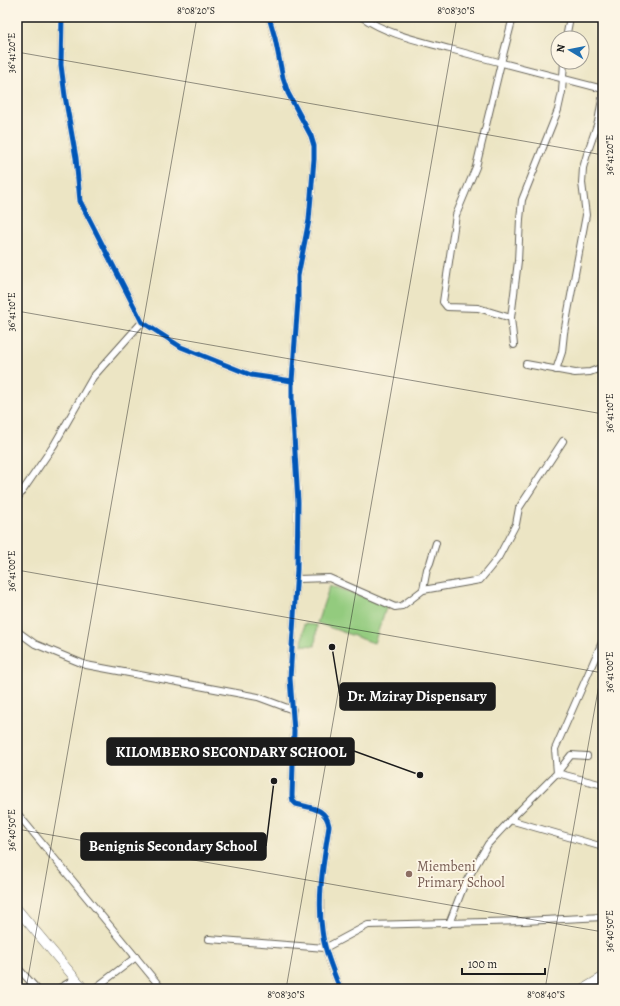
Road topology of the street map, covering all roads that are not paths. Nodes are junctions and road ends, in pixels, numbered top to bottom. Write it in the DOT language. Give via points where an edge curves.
graph roads {
  1 [pos="62,17"];
  2 [pos="269,17"];
  3 [pos="362,17"];
  4 [pos="514,17"];
  5 [pos="570,17"];
  6 [pos="568,30"];
  7 [pos="500,63"];
  8 [pos="564,70"];
  9 [pos="564,79"];
  10 [pos="603,89"];
  11 [pos="603,93"];
  12 [pos="511,318"];
  13 [pos="142,322"];
  14 [pos="514,345"];
  15 [pos="526,364"];
  16 [pos="603,367"];
  17 [pos="556,370"];
  18 [pos="292,381"];
  19 [pos="563,441"];
  20 [pos="17,499"];
  21 [pos="436,543"];
  22 [pos="297,579"];
  23 [pos="423,590"];
  24 [pos="17,631"];
  25 [pos="603,640"];
  26 [pos="293,710"];
  27 [pos="587,756"];
  28 [pos="557,773"];
  29 [pos="603,785"];
  30 [pos="17,813"];
  31 [pos="510,820"];
  32 [pos="603,847"];
  33 [pos="17,908"];
  34 [pos="603,917"];
  35 [pos="449,924"];
  36 [pos="209,939"];
  37 [pos="325,948"];
  38 [pos="136,957"];
  39 [pos="17,967"];
  40 [pos="603,977"];
  41 [pos="75,979"];
  42 [pos="36,989"];
  43 [pos="58,989"];
  44 [pos="84,989"];
  45 [pos="94,989"];
  46 [pos="162,989"];
  47 [pos="340,989"];
  48 [pos="583,989"];
  1 -- 13 [label="street" via="61,65 80,201"];
  2 -- 18 [label="street" via="288,93 314,146 309,220 298,276"];
  3 -- 7 [label="street" via="370,23 404,36"];
  4 -- 7 [label="street"];
  5 -- 6 [label="street"];
  7 -- 9 [label="street"];
  7 -- 12 [label="street" via="476,167 456,216 443,302 447,307 482,309"];
  8 -- 9 [label="street"];
  9 -- 10 [label="street"];
  9 -- 12 [label="street" via="558,110 522,200"];
  11 -- 17 [label="street" via="598,122 583,168 586,215 562,352"];
  12 -- 14 [label="street"];
  13 -- 18 [label="street" via="181,347 251,375"];
  13 -- 20 [label="street" via="93,377 54,445"];
  15 -- 17 [label="street"];
  16 -- 17 [label="street" via="590,372 575,373"];
  18 -- 22 [label="street" via="298,502"];
  19 -- 23 [label="street" via="519,508 516,524 498,558 480,580"];
  21 -- 23 [label="street"];
  22 -- 23 [label="street" via="329,578 394,607 402,606"];
  22 -- 26 [label="street" via="290,678"];
  24 -- 26 [label="street" via="35,644 86,665 258,697"];
  25 -- 28 [label="street" via="555,750"];
  26 -- 37 [label="street" via="293,801 322,812 328,818 319,896"];
  27 -- 28 [label="street" via="571,755"];
  28 -- 29 [label="street"];
  28 -- 31 [label="street"];
  30 -- 38 [label="street"];
  31 -- 32 [label="street"];
  31 -- 35 [label="street" via="488,844 464,885"];
  33 -- 41 [label="main road"];
  34 -- 35 [label="street"];
  35 -- 37 [label="street" via="368,925"];
  36 -- 37 [label="street"];
  37 -- 47 [label="street"];
  38 -- 45 [label="street"];
  38 -- 46 [label="street"];
  39 -- 42 [label="street"];
  40 -- 48 [label="main road"];
  41 -- 43 [label="street"];
  41 -- 44 [label="main road"];
}
